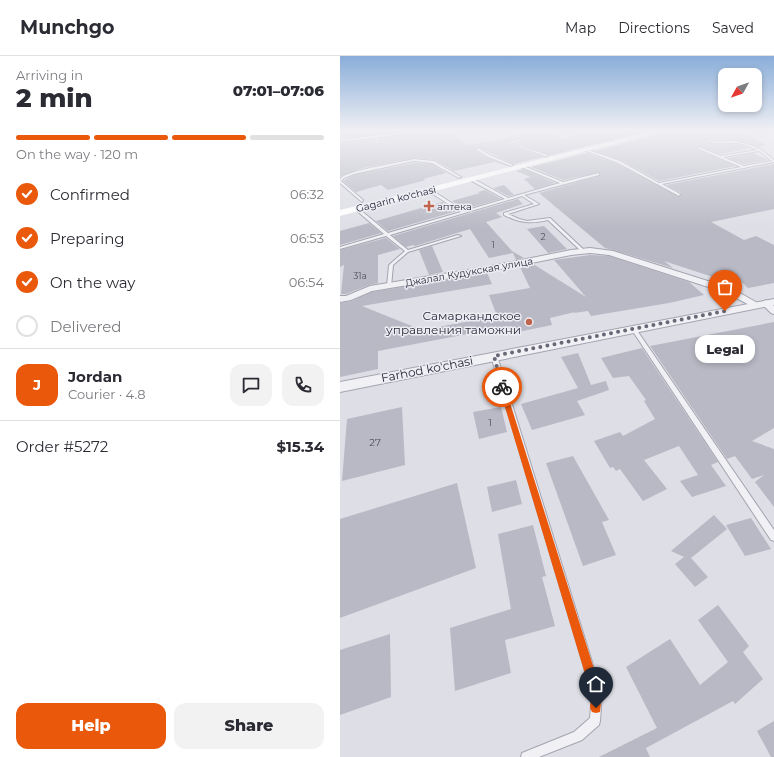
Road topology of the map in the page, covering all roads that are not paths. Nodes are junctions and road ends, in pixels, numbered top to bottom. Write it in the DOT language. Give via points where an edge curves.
graph roads {
  1 [pos="397,164"];
  2 [pos="436,164"];
  3 [pos="509,164"];
  4 [pos="517,164"];
  5 [pos="531,164"];
  6 [pos="622,164"];
  7 [pos="736,164"];
  8 [pos="760,164"];
  9 [pos="512,165"];
  10 [pos="522,166"];
  11 [pos="744,167"];
  12 [pos="598,174"];
  13 [pos="460,177"];
  14 [pos="471,179"];
  15 [pos="340,181"];
  16 [pos="563,183"];
  17 [pos="659,184"];
  18 [pos="429,190"];
  19 [pos="522,195"];
  20 [pos="679,195"];
  21 [pos="507,200"];
  22 [pos="362,201"];
  23 [pos="340,207"];
  24 [pos="357,208"];
  25 [pos="464,212"];
  26 [pos="340,213"];
  27 [pos="388,234"];
  28 [pos="459,236"];
  29 [pos="340,248"];
  30 [pos="582,250"];
  31 [pos="407,251"];
  32 [pos="389,286"];
  33 [pos="340,299"];
  34 [pos="767,305"];
  35 [pos="634,330"];
  36 [pos="494,356"];
  37 [pos="340,387"];
  38 [pos="774,537"];
  39 [pos="526,757"];
  1 -- 15 [label="lane" via="353,173"];
  2 -- 13 [label="lane"];
  3 -- 9 [label="lane"];
  4 -- 9 [label="main road, Gagarin ko'chasi"];
  5 -- 10 [label="main road, Gagarin ko'chasi"];
  6 -- 17 [label="lane"];
  7 -- 11 [label="lane"];
  8 -- 11 [label="lane"];
  9 -- 13 [label="main road, Gagarin ko'chasi"];
  10 -- 14 [label="main road, Gagarin ko'chasi"];
  10 -- 16 [label="lane"];
  11 -- 17 [label="lane"];
  12 -- 16 [label="lane"];
  13 -- 22 [label="main road, Gagarin ko'chasi"];
  14 -- 18 [label="main road, Gagarin ko'chasi"];
  14 -- 21 [label="lane"];
  15 -- 22 [label="lane"];
  16 -- 19 [label="lane"];
  17 -- 20 [label="lane"];
  18 -- 24 [label="main road, Gagarin ko'chasi"];
  18 -- 25 [label="lane"];
  19 -- 21 [label="lane"];
  19 -- 30 [label="lane" via="538,204 505,214 527,223 549,219"];
  21 -- 25 [label="lane"];
  22 -- 23 [label="main road, Gagarin ko'chasi"];
  24 -- 26 [label="main road, Gagarin ko'chasi"];
  24 -- 27 [label="lane"];
  25 -- 27 [label="lane"];
  27 -- 29 [label="lane"];
  27 -- 31 [label="lane"];
  28 -- 31 [label="lane"];
  30 -- 32 [label="street, Джалал Кудукская улица"];
  30 -- 34 [label="street, Джалал Кудукская улица" via="599,250"];
  31 -- 32 [label="lane" via="390,265"];
  32 -- 33 [label="street, Джалал Кудукская улица"];
  34 -- 35 [label="street, Farhod ko'chasi"];
  35 -- 36 [label="street, Farhod ko'chasi"];
  35 -- 38 [label="lane"];
  36 -- 37 [label="street, Farhod ko'chasi"];
  36 -- 39 [label="lane" via="597,694 595,721 578,736"];
}
